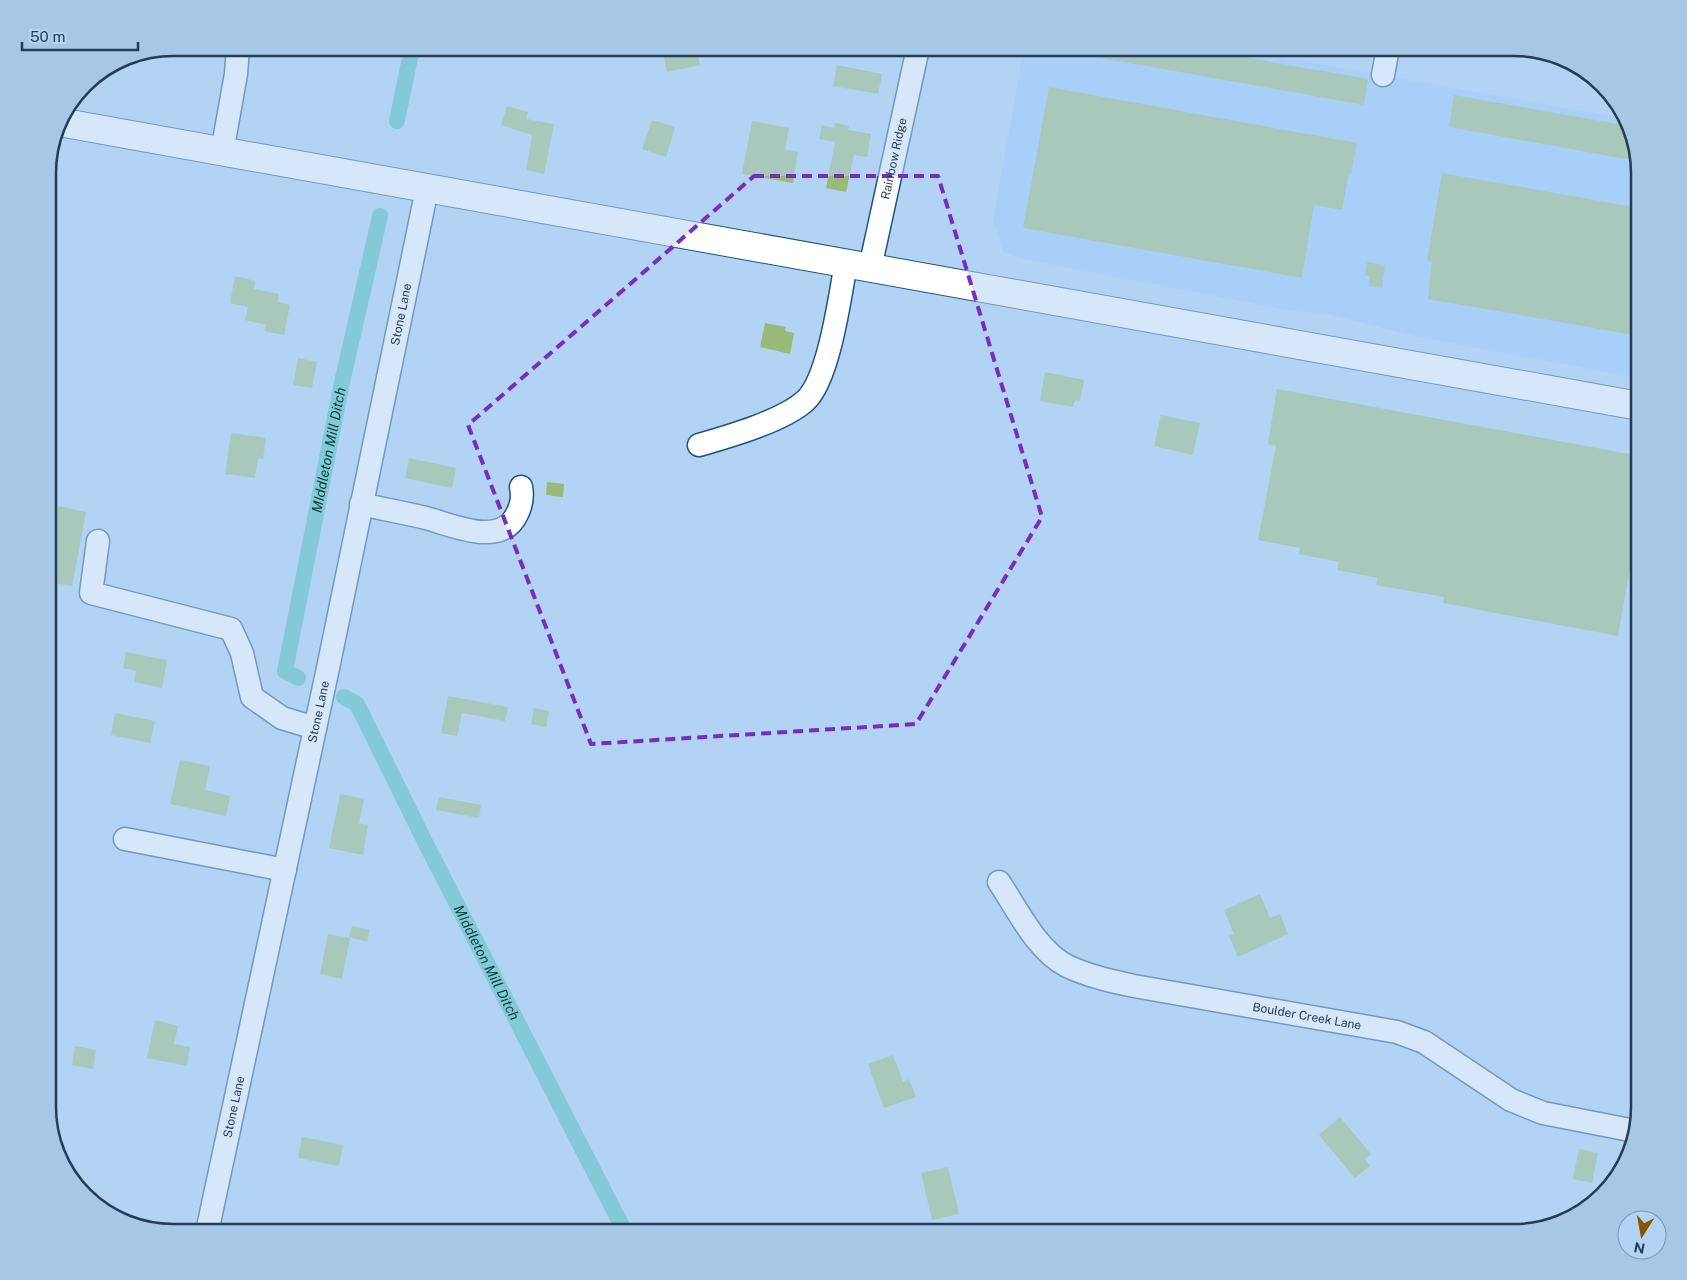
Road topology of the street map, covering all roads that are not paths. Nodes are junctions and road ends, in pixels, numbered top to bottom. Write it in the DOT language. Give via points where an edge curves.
graph roads {
  1 [pos="237,56"];
  2 [pos="916,56"];
  3 [pos="1387,56"];
  4 [pos="1383,75"];
  5 [pos="67,124"];
  6 [pos="222,152"];
  7 [pos="427,189"];
  8 [pos="858,266"];
  9 [pos="1631,404"];
  10 [pos="699,445"];
  11 [pos="521,488"];
  12 [pos="361,504"];
  13 [pos="98,541"];
  14 [pos="315,728"];
  15 [pos="125,838"];
  16 [pos="285,870"];
  17 [pos="999,882"];
  18 [pos="1628,1130"];
  19 [pos="210,1224"];
  1 -- 6 [label="street"];
  2 -- 8 [label="street, Rainbow Ridge"];
  3 -- 4 [label="street"];
  5 -- 6 [label="main road"];
  6 -- 7 [label="main road"];
  7 -- 8 [label="main road"];
  7 -- 12 [label="street, Stone Lane"];
  8 -- 9 [label="main road"];
  8 -- 10 [label="street, Rainbow Ridge" via="816,387 805,401 763,424"];
  11 -- 12 [label="street" via="523,496 516,518 501,530 479,533"];
  12 -- 14 [label="street, Stone Lane"];
  13 -- 14 [label="street" via="91,593 231,629 242,653 252,697 282,718"];
  14 -- 16 [label="street, Stone Lane"];
  15 -- 16 [label="street"];
  16 -- 19 [label="street, Stone Lane"];
  17 -- 18 [label="street, Boulder Creek Lane" via="1042,946 1066,965 1096,977 1397,1032 1424,1042 1512,1100 1543,1113"];
}
